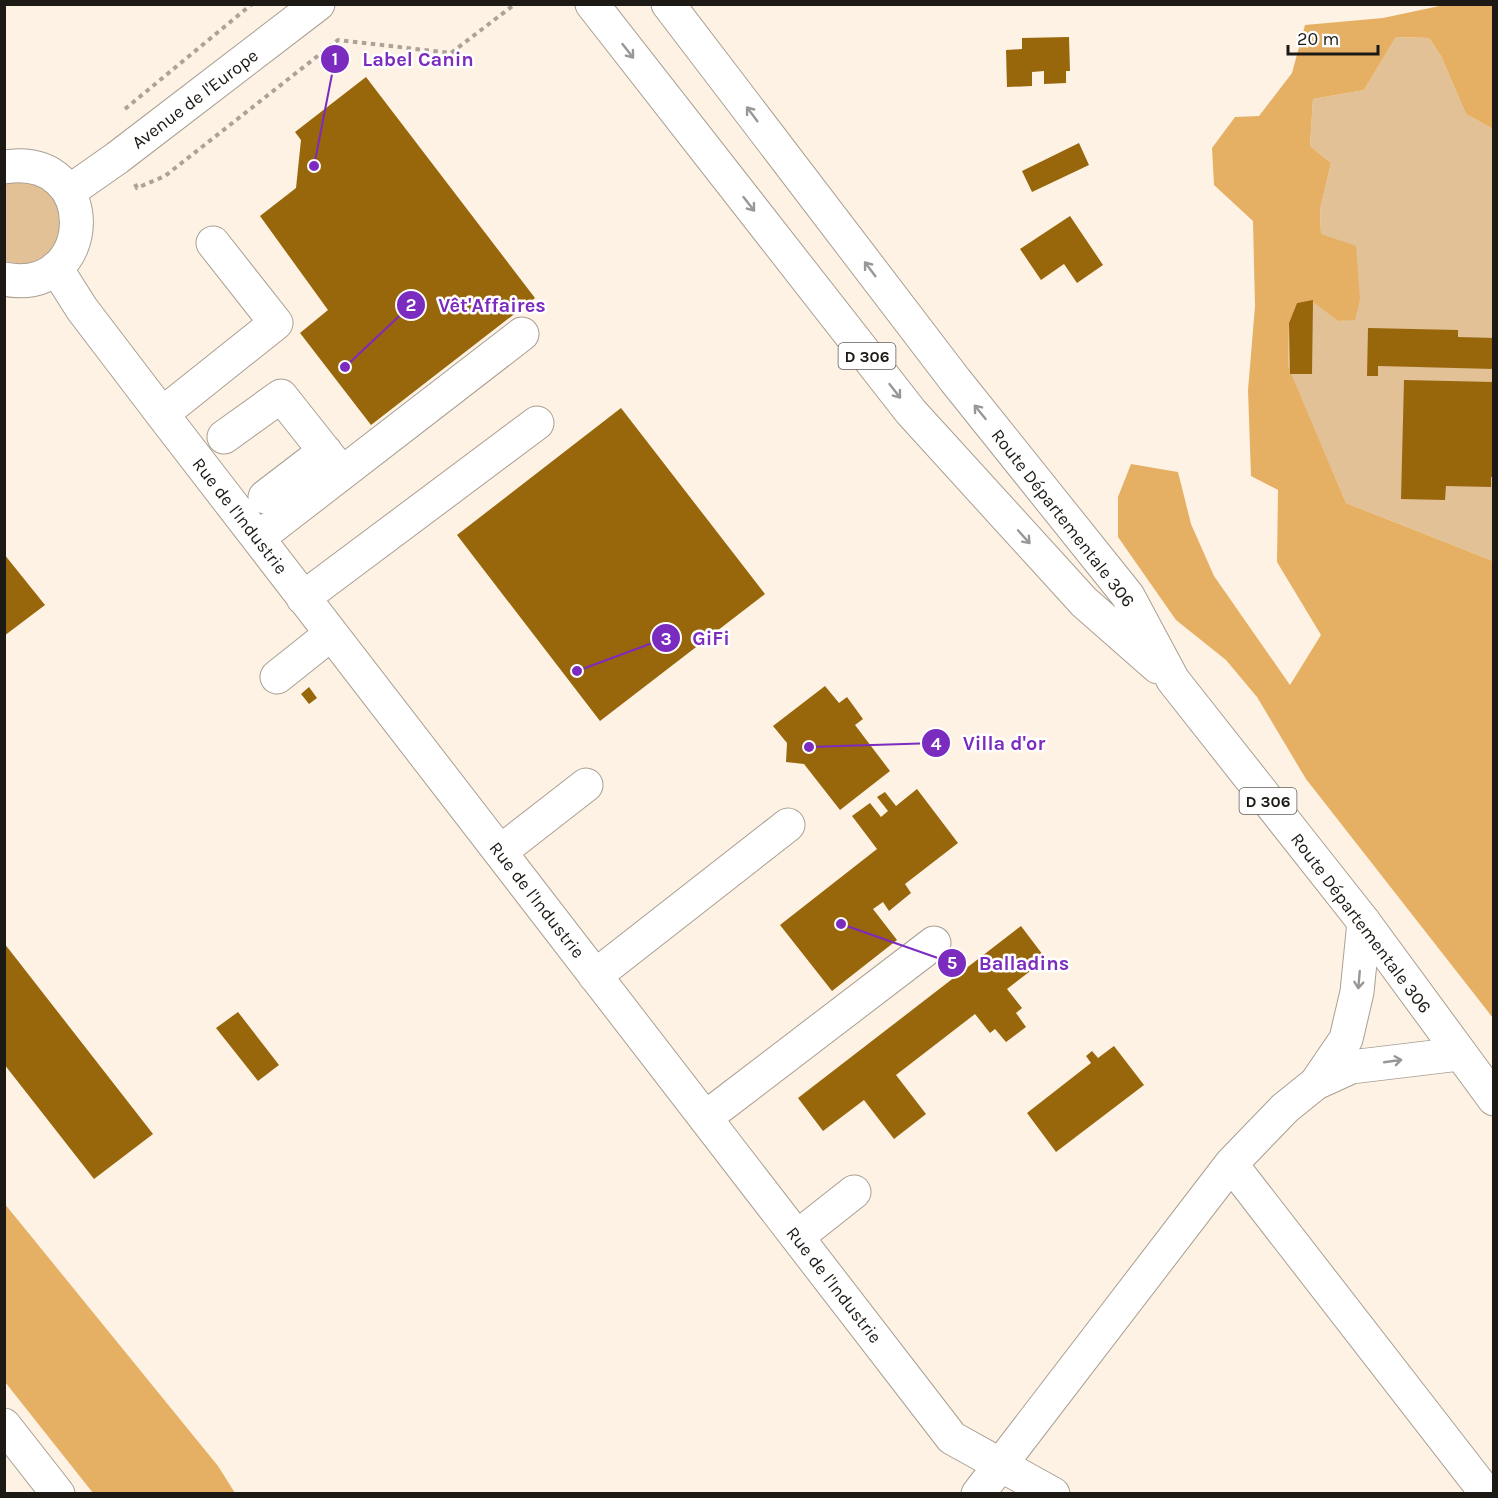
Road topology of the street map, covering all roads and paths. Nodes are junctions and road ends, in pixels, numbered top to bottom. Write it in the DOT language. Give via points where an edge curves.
graph roads {
  1 [pos="318,4"];
  2 [pos="592,4"];
  3 [pos="668,4"];
  4 [pos="4,167"];
  5 [pos="70,191"];
  6 [pos="213,243"];
  7 [pos="56,268"];
  8 [pos="4,279"];
  9 [pos="522,334"];
  10 [pos="162,414"];
  11 [pos="537,423"];
  12 [pos="224,437"];
  13 [pos="334,462"];
  14 [pos="265,497"];
  15 [pos="258,538"];
  16 [pos="303,598"];
  17 [pos="331,634"];
  18 [pos="277,677"];
  19 [pos="1173,680"];
  20 [pos="586,785"];
  21 [pos="788,825"];
  22 [pos="500,852"];
  23 [pos="1364,922"];
  24 [pos="934,943"];
  25 [pos="595,976"];
  26 [pos="1459,1054"];
  27 [pos="1316,1083"];
  28 [pos="1494,1099"];
  29 [pos="705,1118"];
  30 [pos="1231,1164"];
  31 [pos="854,1192"];
  32 [pos="797,1237"];
  33 [pos="4,1425"];
  34 [pos="1001,1464"];
  35 [pos="58,1494"];
  36 [pos="978,1494"];
  37 [pos="1053,1494"];
  38 [pos="1487,1494"];
  1 -- 5 [label="street, Avenue de l'Europe"];
  2 -- 19 [label="street, D 306, one-way" via="911,412 1084,603"];
  19 -- 3 [label="street, Route Départementale 306 / D 306, one-way" via="1128,596 906,316"];
  4 -- 5 [label="street" via="38,167"];
  5 -- 7 [label="street" via="77,231 66,258"];
  6 -- 10 [label="street" via="276,323"];
  7 -- 8 [label="street" via="29,280"];
  7 -- 10 [label="street, Rue de l'Industrie" via="82,309"];
  9 -- 13 [label="street"];
  10 -- 15 [label="street, Rue de l'Industrie"];
  11 -- 16 [label="street"];
  12 -- 13 [label="street" via="281,396"];
  13 -- 14 [label="street"];
  13 -- 15 [label="street"];
  15 -- 16 [label="street, Rue de l'Industrie"];
  16 -- 17 [label="street, Rue de l'Industrie"];
  17 -- 18 [label="street"];
  17 -- 22 [label="street, Rue de l'Industrie"];
  19 -- 23 [label="street, Route Départementale 306 / D 306"];
  20 -- 22 [label="street"];
  21 -- 25 [label="street"];
  22 -- 25 [label="street, Rue de l'Industrie"];
  23 -- 26 [label="street, Route Départementale 306 / D 306"];
  23 -- 27 [label="street, one-way" via="1358,992 1346,1039"];
  24 -- 29 [label="street"];
  25 -- 29 [label="street, Rue de l'Industrie"];
  27 -- 26 [label="street, one-way" via="1351,1067"];
  26 -- 28 [label="street, Route Départementale 306 / D 306"];
  27 -- 30 [label="street" via="1285,1108"];
  29 -- 32 [label="street, Rue de l'Industrie"];
  30 -- 34 [label="street"];
  30 -- 38 [label="street"];
  31 -- 32 [label="street"];
  32 -- 34 [label="street, Rue de l'Industrie" via="952,1438"];
  33 -- 35 [label="street"];
  34 -- 36 [label="street"];
  34 -- 37 [label="street, Rue de l'Industrie"];
}
